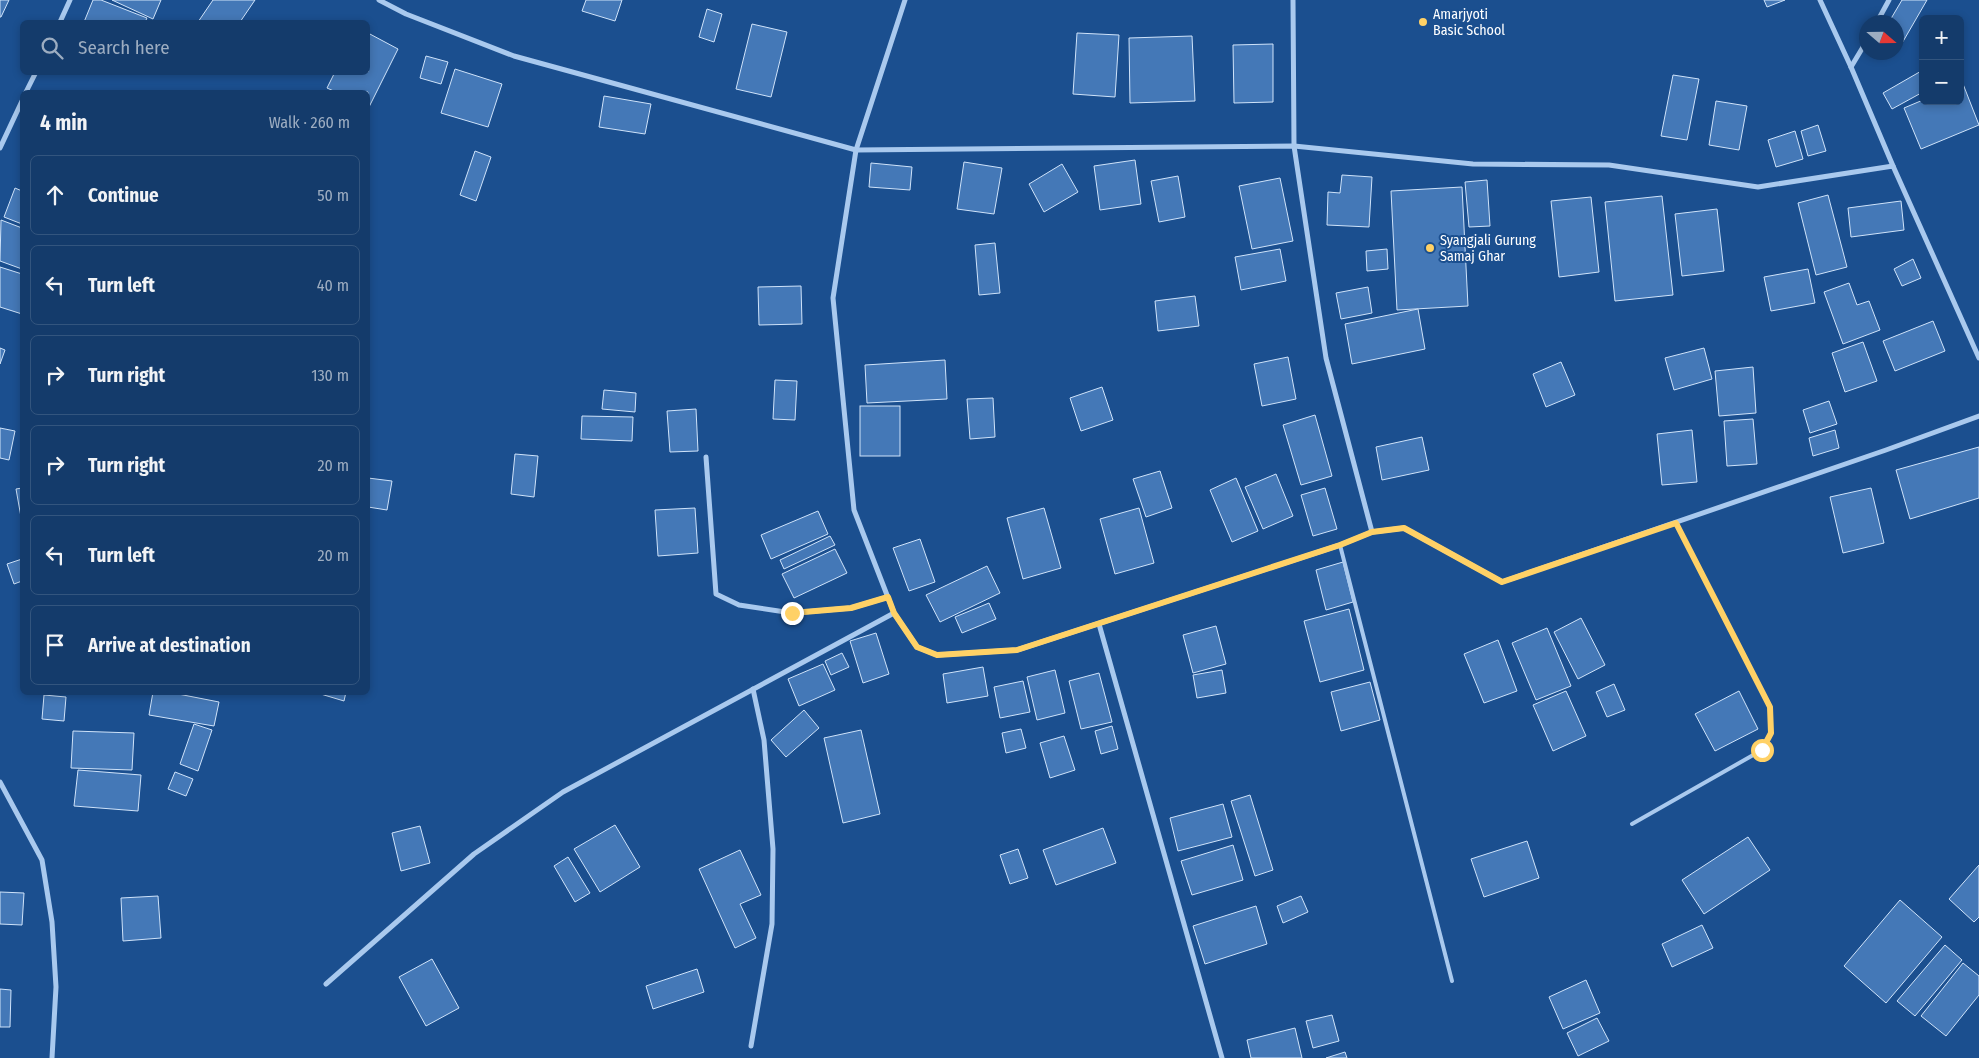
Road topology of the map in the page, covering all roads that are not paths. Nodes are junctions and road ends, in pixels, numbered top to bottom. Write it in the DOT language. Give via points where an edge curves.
graph roads {
  1 [pos="70,0"];
  2 [pos="379,0"];
  3 [pos="904,0"];
  4 [pos="1293,0"];
  5 [pos="1820,0"];
  6 [pos="1889,0"];
  7 [pos="1881,15"];
  8 [pos="61,20"];
  9 [pos="1859,53"];
  10 [pos="1851,66"];
  11 [pos="34,75"];
  12 [pos="27,90"];
  13 [pos="20,105"];
  14 [pos="1294,146"];
  15 [pos="0,148"];
  16 [pos="856,150"];
  17 [pos="1893,166"];
  18 [pos="1979,358"];
  19 [pos="1979,416"];
  20 [pos="706,458"];
  21 [pos="1676,523"];
  22 [pos="1372,532"];
  23 [pos="1340,545"];
  24 [pos="888,597"];
  25 [pos="894,613"];
  26 [pos="1099,624"];
  27 [pos="753,688"];
  28 [pos="0,782"];
  29 [pos="1632,824"];
  30 [pos="1452,981"];
  31 [pos="326,984"];
  32 [pos="751,1046"];
  33 [pos="52,1058"];
  34 [pos="1222,1058"];
  1 -- 8 [label="street"];
  2 -- 16 [label="street" via="406,14 514,56"];
  3 -- 16 [label="street"];
  4 -- 14 [label="street"];
  5 -- 10 [label="street"];
  6 -- 7 [label="street"];
  9 -- 10 [label="street"];
  10 -- 17 [label="street"];
  11 -- 12 [label="street"];
  13 -- 15 [label="street"];
  14 -- 16 [label="street"];
  14 -- 17 [label="street" via="1473,164 1609,165 1758,187"];
  14 -- 22 [label="street" via="1326,358"];
  16 -- 24 [label="street" via="833,298 854,510"];
  17 -- 18 [label="street"];
  19 -- 21 [label="street"];
  20 -- 24 [label="street" via="716,594 739,605 792,613 851,608"];
  21 -- 22 [label="street" via="1502,582 1404,528"];
  21 -- 29 [label="lane" via="1770,707 1771,733 1762,750"];
  22 -- 23 [label="street"];
  23 -- 26 [label="street"];
  23 -- 30 [label="lane"];
  24 -- 25 [label="street"];
  25 -- 26 [label="street" via="917,647 937,655 1017,650"];
  25 -- 27 [label="street"];
  26 -- 34 [label="street"];
  27 -- 31 [label="street" via="563,792 474,854"];
  27 -- 32 [label="street" via="764,740 773,849 772,924"];
  28 -- 33 [label="street" via="42,860 52,922 56,987"];
}
